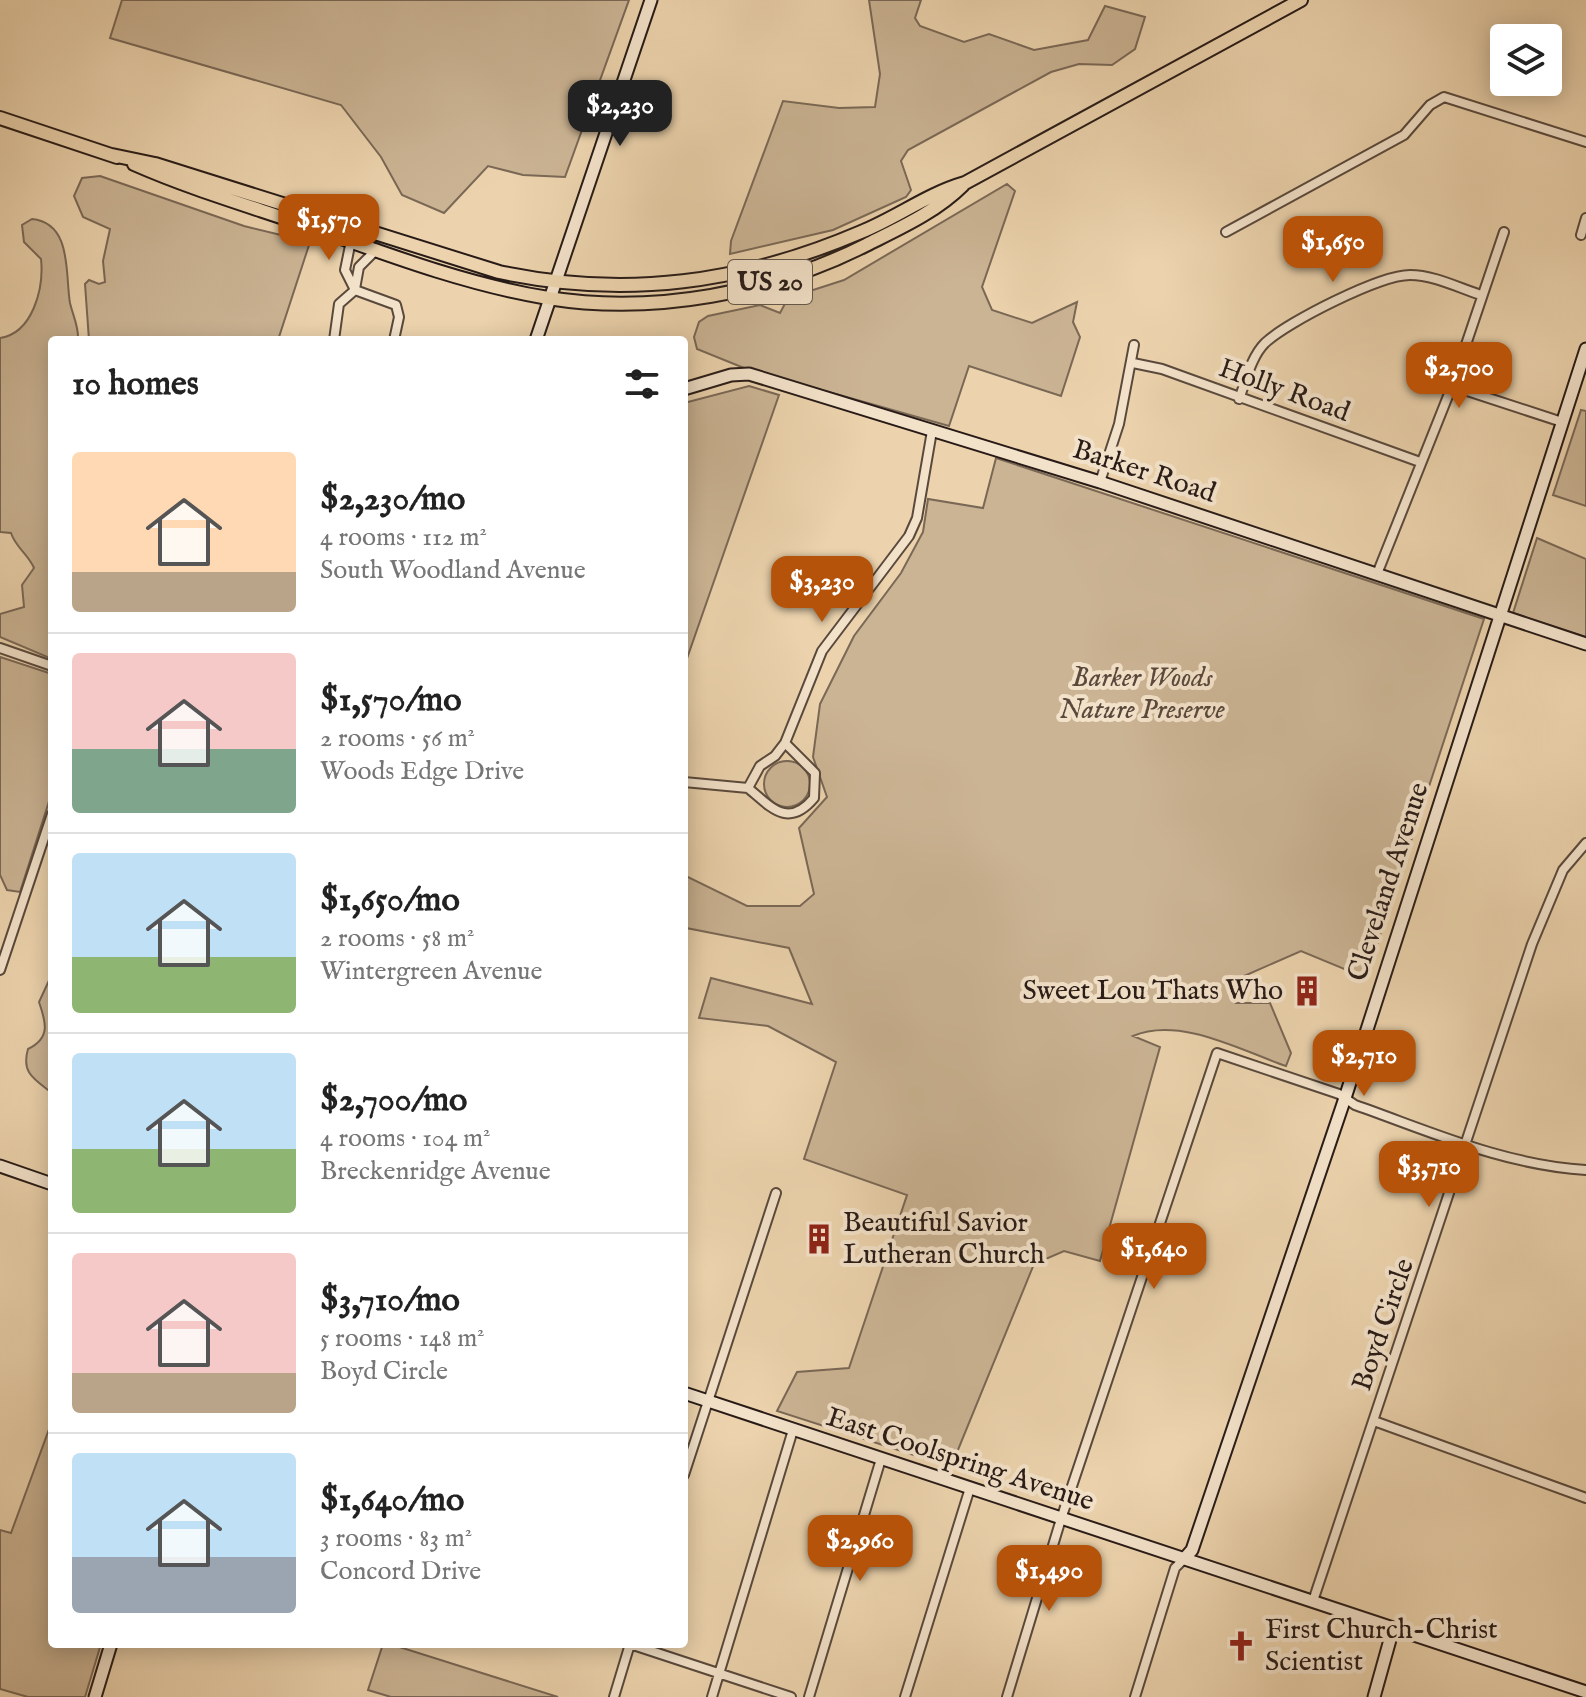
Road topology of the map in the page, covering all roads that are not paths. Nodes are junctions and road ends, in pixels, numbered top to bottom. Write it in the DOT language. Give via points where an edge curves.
graph roads {
  1 [pos="651,0"];
  2 [pos="1301,0"];
  3 [pos="0,118"];
  4 [pos="1586,142"];
  5 [pos="112,155"];
  6 [pos="965,183"];
  7 [pos="1586,218"];
  8 [pos="354,226"];
  9 [pos="1226,232"];
  10 [pos="1504,232"];
  11 [pos="1581,235"];
  12 [pos="350,241"];
  13 [pos="377,249"];
  14 [pos="555,284"];
  15 [pos="355,290"];
  16 [pos="1481,295"];
  17 [pos="550,298"];
  18 [pos="335,336"];
  19 [pos="395,336"];
  20 [pos="537,336"];
  21 [pos="1134,345"];
  22 [pos="1586,349"];
  23 [pos="1133,363"];
  24 [pos="1452,386"];
  25 [pos="688,388"];
  26 [pos="1239,399"];
  27 [pos="1562,422"];
  28 [pos="932,431"];
  29 [pos="1420,462"];
  30 [pos="1100,482"];
  31 [pos="1377,574"];
  32 [pos="1499,615"];
  33 [pos="1586,644"];
  34 [pos="0,648"];
  35 [pos="48,665"];
  36 [pos="785,743"];
  37 [pos="688,782"];
  38 [pos="748,788"];
  39 [pos="48,826"];
  40 [pos="1586,843"];
  41 [pos="0,935"];
  42 [pos="10,939"];
  43 [pos="0,970"];
  44 [pos="1345,1098"];
  45 [pos="1467,1146"];
  46 [pos="0,1166"];
  47 [pos="1586,1170"];
  48 [pos="48,1183"];
  49 [pos="776,1193"];
  50 [pos="688,1394"];
  51 [pos="707,1401"];
  52 [pos="1374,1421"];
  53 [pos="793,1430"];
  54 [pos="881,1459"];
  55 [pos="688,1462"];
  56 [pos="970,1488"];
  57 [pos="1586,1498"];
  58 [pos="1061,1519"];
  59 [pos="1184,1559"];
  60 [pos="1313,1601"];
  61 [pos="1393,1629"];
  62 [pos="110,1648"];
  63 [pos="629,1648"];
  64 [pos="642,1648"];
  65 [pos="719,1674"];
  66 [pos="1586,1692"];
  67 [pos="95,1697"];
  68 [pos="614,1697"];
  69 [pos="712,1697"];
  70 [pos="791,1697"];
  71 [pos="809,1697"];
  72 [pos="905,1697"];
  73 [pos="1007,1697"];
  74 [pos="1135,1697"];
  75 [pos="1374,1697"];
  1 -- 14 [label="street"];
  2 -- 6 [label="main road, US 20"];
  3 -- 5 [label="main road, US 20"];
  4 -- 9 [label="street" via="1444,97 1404,135"];
  5 -- 8 [label="main road, US 20"];
  5 -- 12 [label="main road, US 20"];
  6 -- 14 [label="main road, US 20" via="937,191 866,231 761,268 691,282"];
  6 -- 17 [label="main road, US 20" via="946,202 887,235 778,281 659,301"];
  7 -- 11 [label="street"];
  8 -- 12 [label="street"];
  8 -- 14 [label="main road, US 20"];
  10 -- 16 [label="street"];
  12 -- 13 [label="main road, US 20"];
  12 -- 15 [label="street" via="345,270"];
  13 -- 15 [label="street" via="359,267"];
  13 -- 17 [label="main road, US 20" via="491,286"];
  14 -- 17 [label="street"];
  15 -- 18 [label="street" via="339,304"];
  15 -- 19 [label="street" via="396,305"];
  16 -- 24 [label="street"];
  16 -- 26 [label="street" via="1409,275 1375,282 1266,342"];
  17 -- 20 [label="street"];
  21 -- 23 [label="street"];
  22 -- 27 [label="street, Cleveland Avenue"];
  23 -- 26 [label="street, Holly Road"];
  23 -- 30 [label="street"];
  24 -- 27 [label="street"];
  24 -- 29 [label="street"];
  25 -- 28 [label="street, Barker Road" via="749,374"];
  26 -- 29 [label="street, Holly Road"];
  27 -- 32 [label="street, Cleveland Avenue"];
  28 -- 30 [label="street, Barker Road"];
  28 -- 36 [label="street" via="913,527 890,566 822,651"];
  29 -- 31 [label="street"];
  30 -- 31 [label="street, Barker Road"];
  31 -- 32 [label="street, Barker Road"];
  32 -- 33 [label="street, Barker Road"];
  32 -- 44 [label="street, Cleveland Avenue"];
  34 -- 35 [label="street"];
  36 -- 38 [label="street" via="760,766"];
  36 -- 38 [label="street" via="815,773 814,798 800,811 781,813"];
  37 -- 38 [label="street"];
  39 -- 42 [label="street"];
  40 -- 45 [label="street, Boyd Circle" via="1563,870 1532,944"];
  41 -- 42 [label="street"];
  42 -- 43 [label="street"];
  44 -- 45 [label="street"];
  44 -- 58 [label="street" via="1217,1053"];
  44 -- 59 [label="street, Cleveland Avenue" via="1192,1550"];
  45 -- 47 [label="street" via="1528,1164"];
  45 -- 52 [label="street, Boyd Circle"];
  46 -- 48 [label="street"];
  49 -- 51 [label="street"];
  50 -- 51 [label="street, East Coolspring Avenue"];
  51 -- 53 [label="street, East Coolspring Avenue"];
  51 -- 55 [label="street"];
  52 -- 57 [label="street"];
  52 -- 60 [label="street, Boyd Circle"];
  53 -- 54 [label="street, East Coolspring Avenue"];
  53 -- 65 [label="street"];
  54 -- 56 [label="street, East Coolspring Avenue"];
  54 -- 71 [label="street"];
  56 -- 58 [label="street, East Coolspring Avenue"];
  56 -- 72 [label="street"];
  58 -- 59 [label="street, East Coolspring Avenue"];
  58 -- 73 [label="street"];
  59 -- 60 [label="street, East Coolspring Avenue"];
  59 -- 74 [label="street, Cleveland Avenue" via="1175,1568"];
  60 -- 61 [label="street, East Coolspring Avenue"];
  61 -- 66 [label="street, East Coolspring Avenue"];
  61 -- 75 [label="street"];
  62 -- 67 [label="street"];
  63 -- 68 [label="street"];
  64 -- 65 [label="street"];
  65 -- 69 [label="street"];
  65 -- 70 [label="street"];
}
